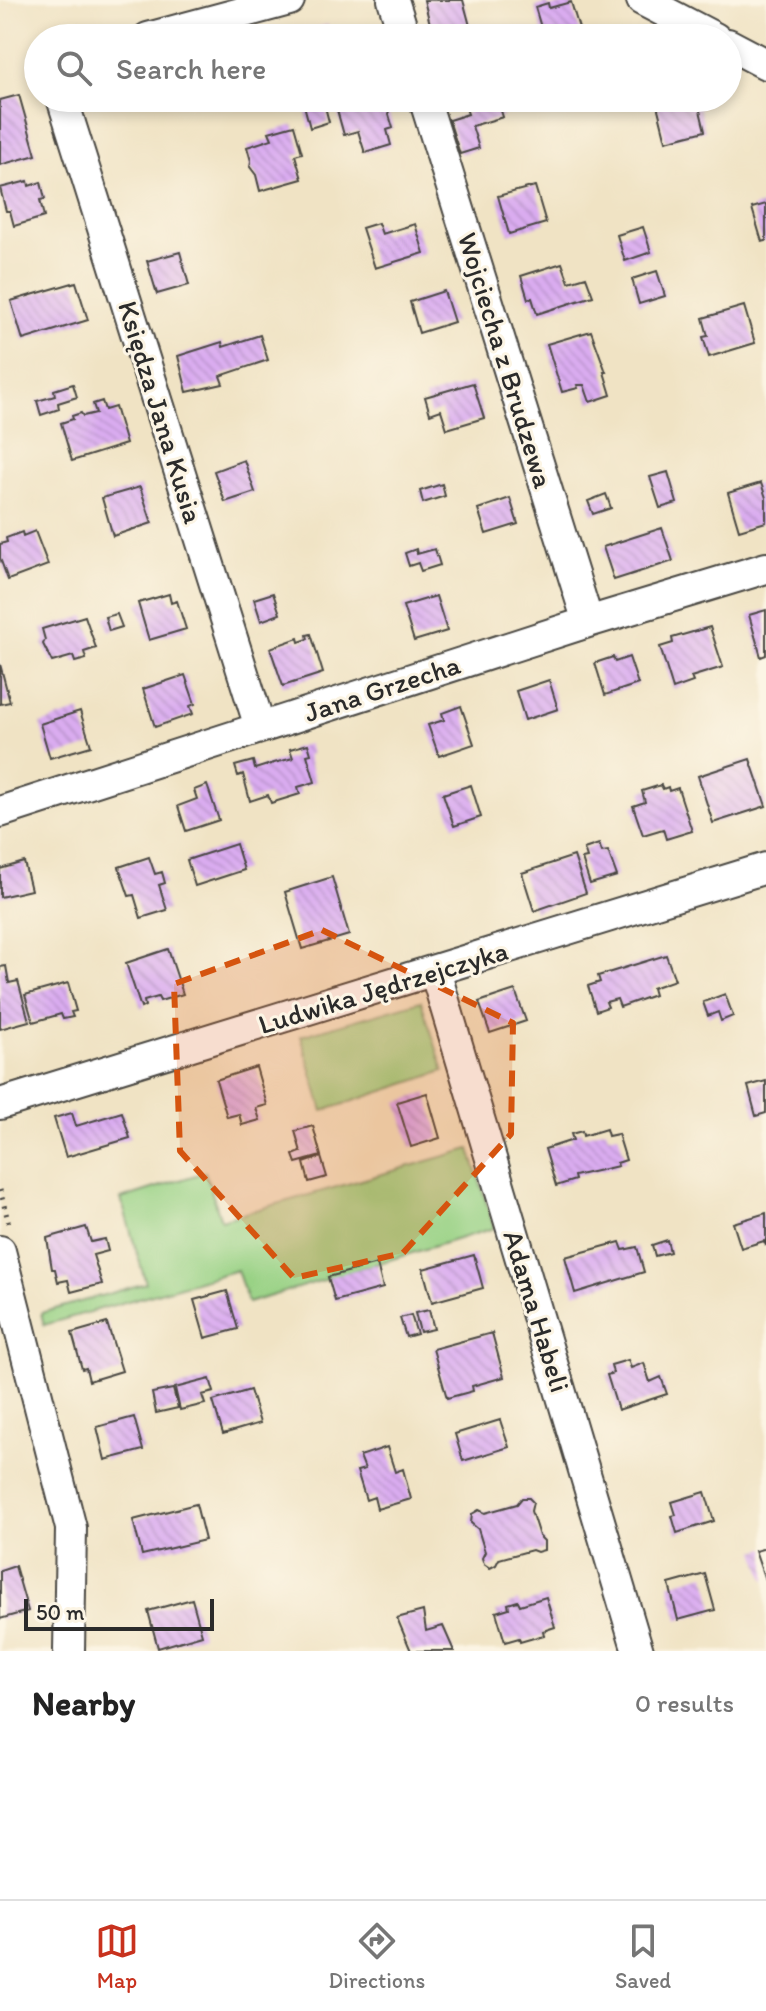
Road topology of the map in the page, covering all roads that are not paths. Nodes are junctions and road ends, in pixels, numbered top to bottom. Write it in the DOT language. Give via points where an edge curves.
graph roads {
  1 [pos="289,0"];
  2 [pos="393,0"];
  3 [pos="642,0"];
  4 [pos="200,24"];
  5 [pos="401,24"];
  6 [pos="688,24"];
  7 [pos="742,51"];
  8 [pos="766,64"];
  9 [pos="66,112"];
  10 [pos="428,112"];
  11 [pos="766,568"];
  12 [pos="588,622"];
  13 [pos="260,727"];
  14 [pos="0,812"];
  15 [pos="766,868"];
  16 [pos="435,971"];
  17 [pos="0,1104"];
  18 [pos="0,1251"];
  19 [pos="69,1651"];
  20 [pos="638,1651"];
  1 -- 4 [label="street"];
  2 -- 5 [label="street"];
  3 -- 6 [label="street"];
  7 -- 8 [label="street"];
  9 -- 13 [label="street, Księdza Jana Kusia"];
  10 -- 12 [label="street, Wojciecha z Brudzewa"];
  11 -- 12 [label="street, Jana Grzecha"];
  12 -- 13 [label="street, Jana Grzecha"];
  13 -- 14 [label="street, Jana Grzecha"];
  15 -- 16 [label="street, Ludwika Jędrzejczyka"];
  16 -- 17 [label="street, Ludwika Jędrzejczyka"];
  16 -- 20 [label="street, Adama Habeli" via="604,1556"];
  18 -- 19 [label="street" via="71,1528"];
}
